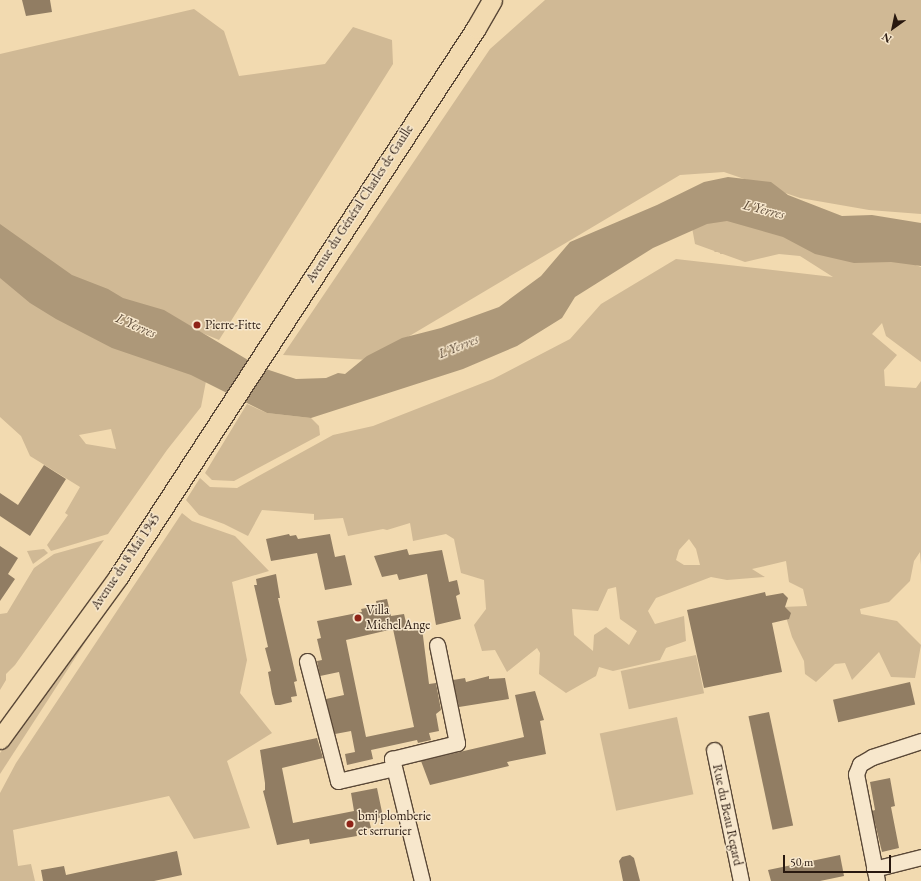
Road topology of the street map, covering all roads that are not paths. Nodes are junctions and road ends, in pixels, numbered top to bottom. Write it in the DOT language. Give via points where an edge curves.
graph roads {
  1 [pos="492,0"];
  2 [pos="499,0"];
  3 [pos="476,28"];
  4 [pos="245,381"];
  5 [pos="437,646"];
  6 [pos="306,661"];
  7 [pos="0,739"];
  8 [pos="921,741"];
  9 [pos="714,750"];
  10 [pos="393,764"];
  11 [pos="921,857"];
  12 [pos="875,875"];
  13 [pos="422,881"];
  14 [pos="741,881"];
  1 -- 3 [label="main road, Avenue du Général Charles de Gaulle"];
  2 -- 3 [label="main road, Avenue du Général Charles de Gaulle"];
  3 -- 4 [label="main road, Avenue du Général Charles de Gaulle"];
  4 -- 7 [label="main road, Avenue du 8 Mai 1945" via="118,577"];
  5 -- 10 [label="street" via="457,743"];
  6 -- 10 [label="street" via="338,781"];
  8 -- 12 [label="street" via="872,757 860,764 856,774"];
  9 -- 14 [label="street, Rue du Beau Regard"];
  10 -- 13 [label="street"];
  11 -- 12 [label="street"];
}
